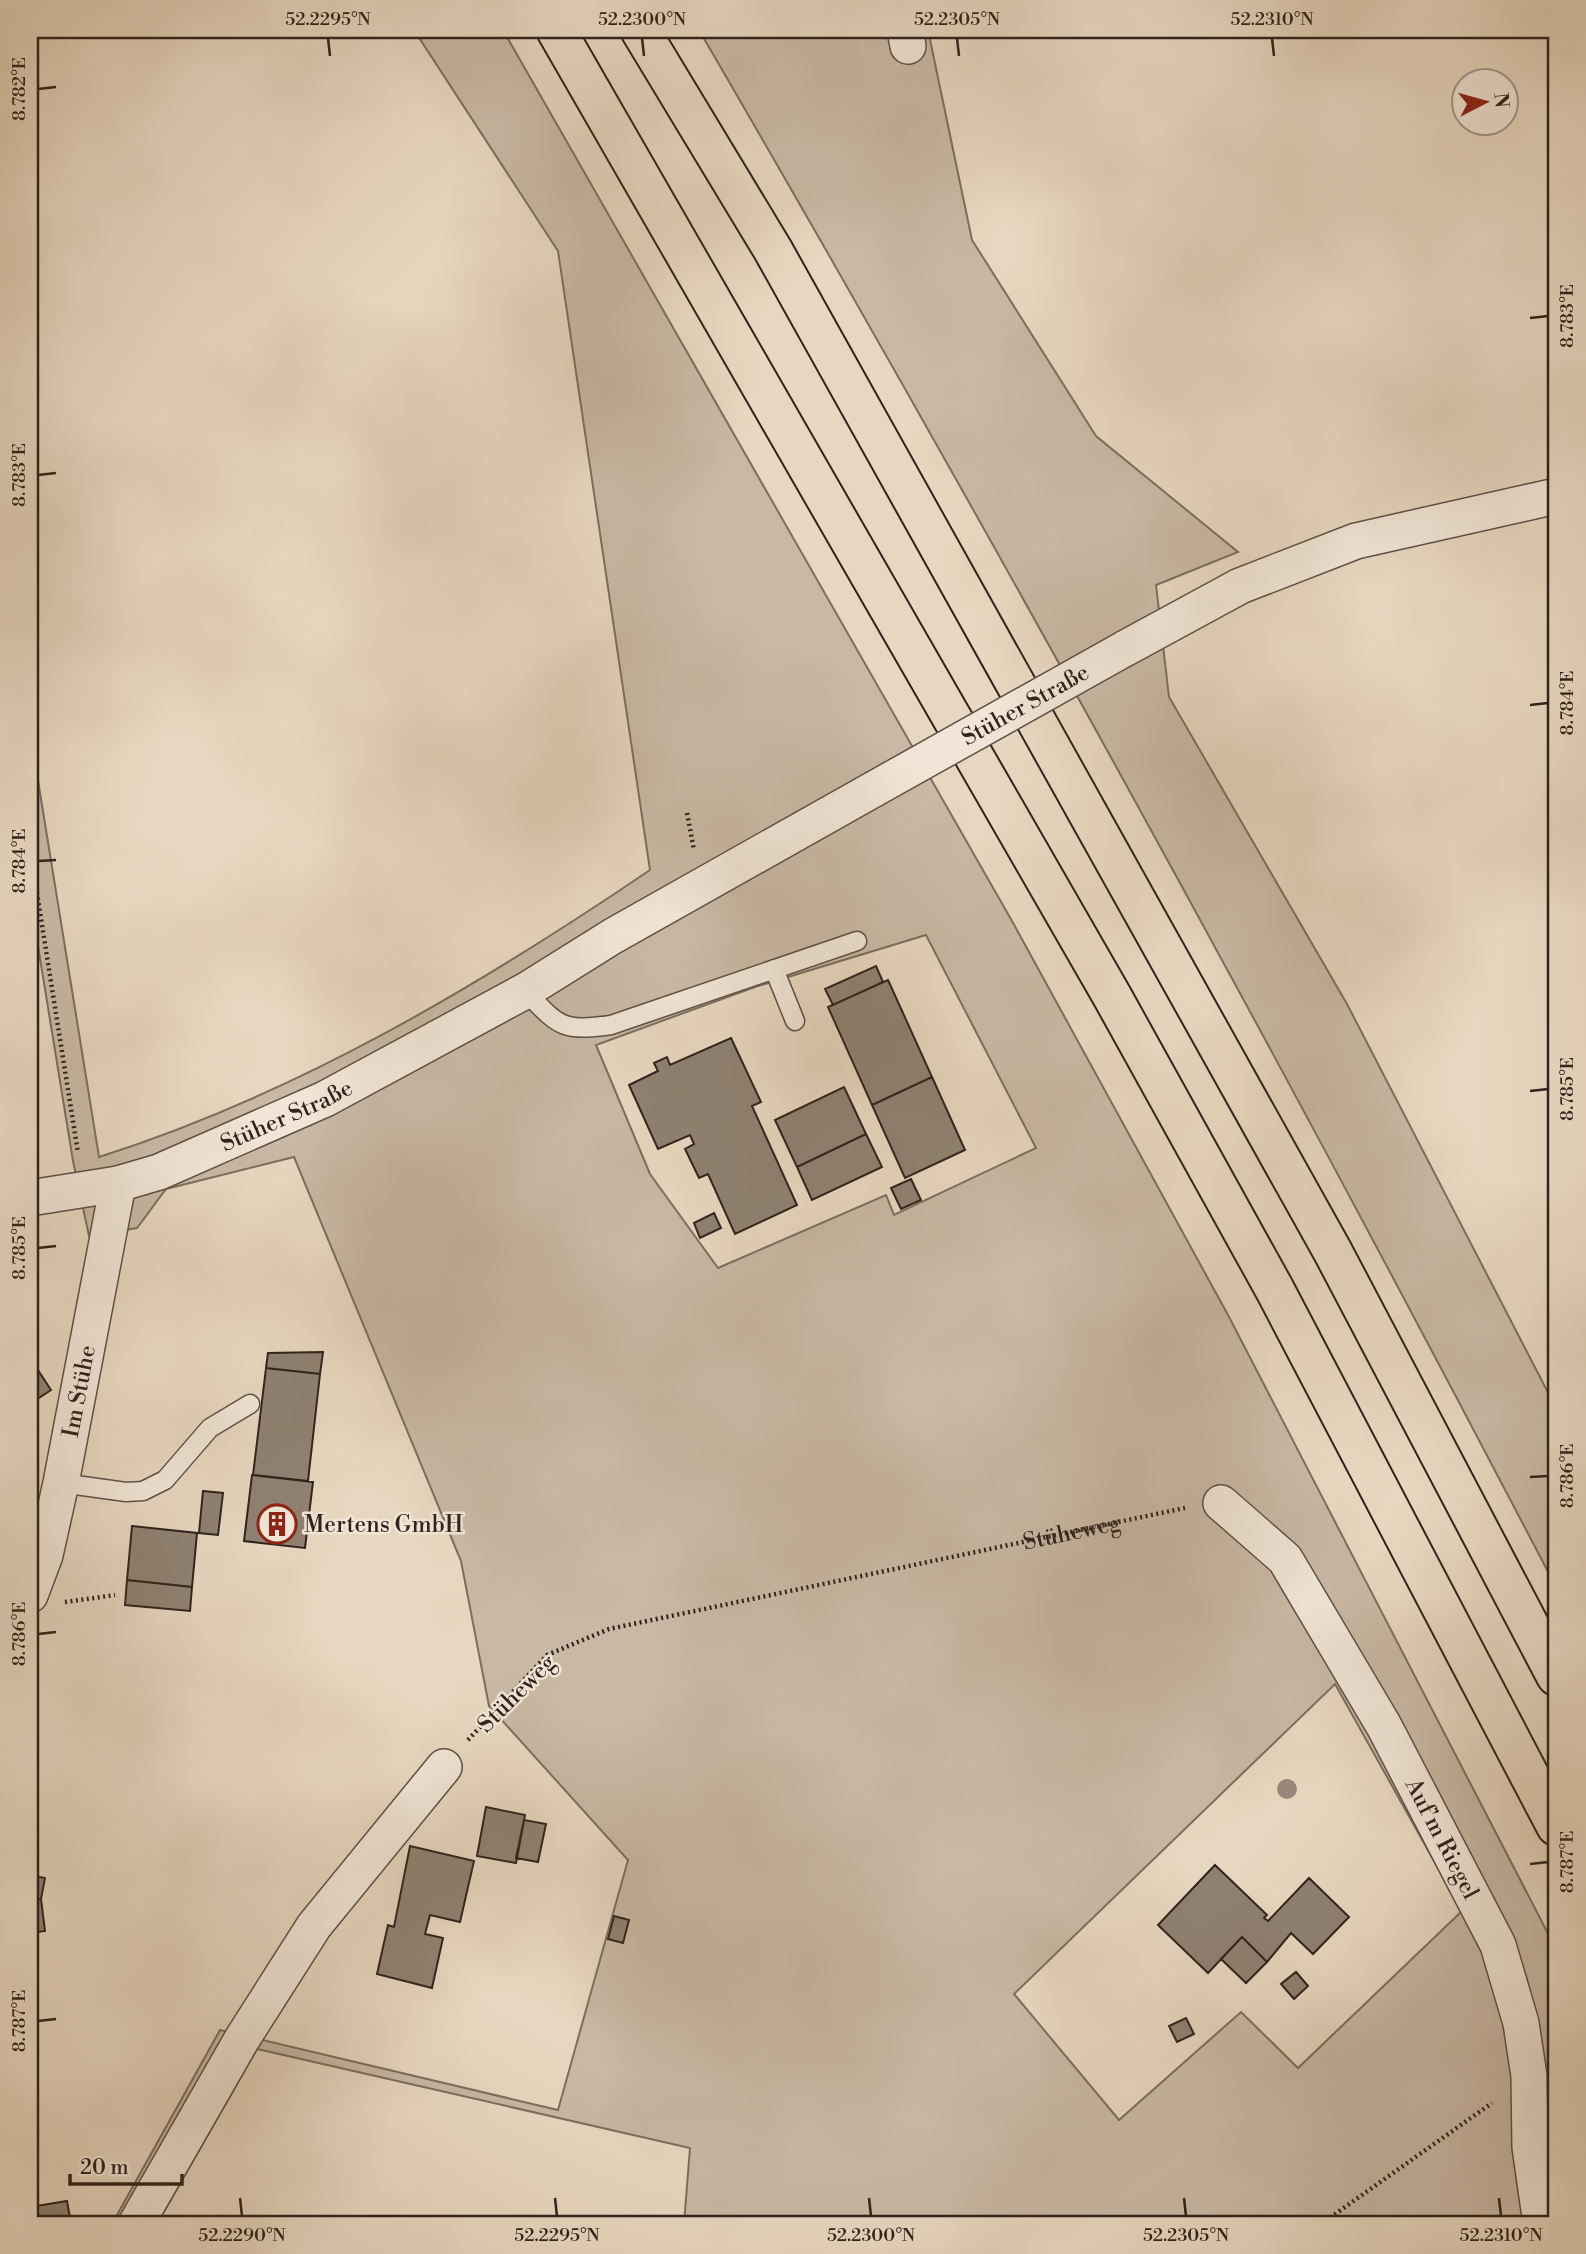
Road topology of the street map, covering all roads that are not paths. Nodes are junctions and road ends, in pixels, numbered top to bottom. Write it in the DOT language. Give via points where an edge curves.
graph roads {
  1 [pos="556,30"];
  2 [pos="640,30"];
  3 [pos="1556,496"];
  4 [pos="857,941"];
  5 [pos="774,969"];
  6 [pos="525,991"];
  7 [pos="795,1021"];
  8 [pos="118,1184"];
  9 [pos="30,1198"];
  10 [pos="250,1404"];
  11 [pos="61,1483"];
  12 [pos="1221,1503"];
  13 [pos="42,1599"];
  14 [pos="1556,1676"];
  15 [pos="444,1767"];
  16 [pos="1556,1826"];
  17 [pos="136,2224"];
  18 [pos="1541,2224"];
  1 -- 16 [label="highway" via="940,691 1118,1008 1281,1302"];
  2 -- 14 [label="highway" via="774,250 1300,1192"];
  3 -- 6 [label="street, Stüher Straße, bridge" via="1356,541 1240,586 613,936"];
  4 -- 5 [label="lane"];
  5 -- 6 [label="lane" via="611,1025 580,1029 557,1023"];
  5 -- 7 [label="lane"];
  6 -- 8 [label="street, Stüher Straße" via="325,1100 159,1172"];
  8 -- 9 [label="street, Stüher Straße"];
  8 -- 11 [label="street, Im Stühe"];
  10 -- 11 [label="lane" via="209,1429 165,1480 142,1491"];
  11 -- 13 [label="street, Im Stühe" via="45,1555"];
  12 -- 18 [label="street, Auf'm Riegel" via="1285,1559 1384,1726 1498,1945 1521,2023"];
  15 -- 17 [label="street" via="314,1926 242,2039"];
}
